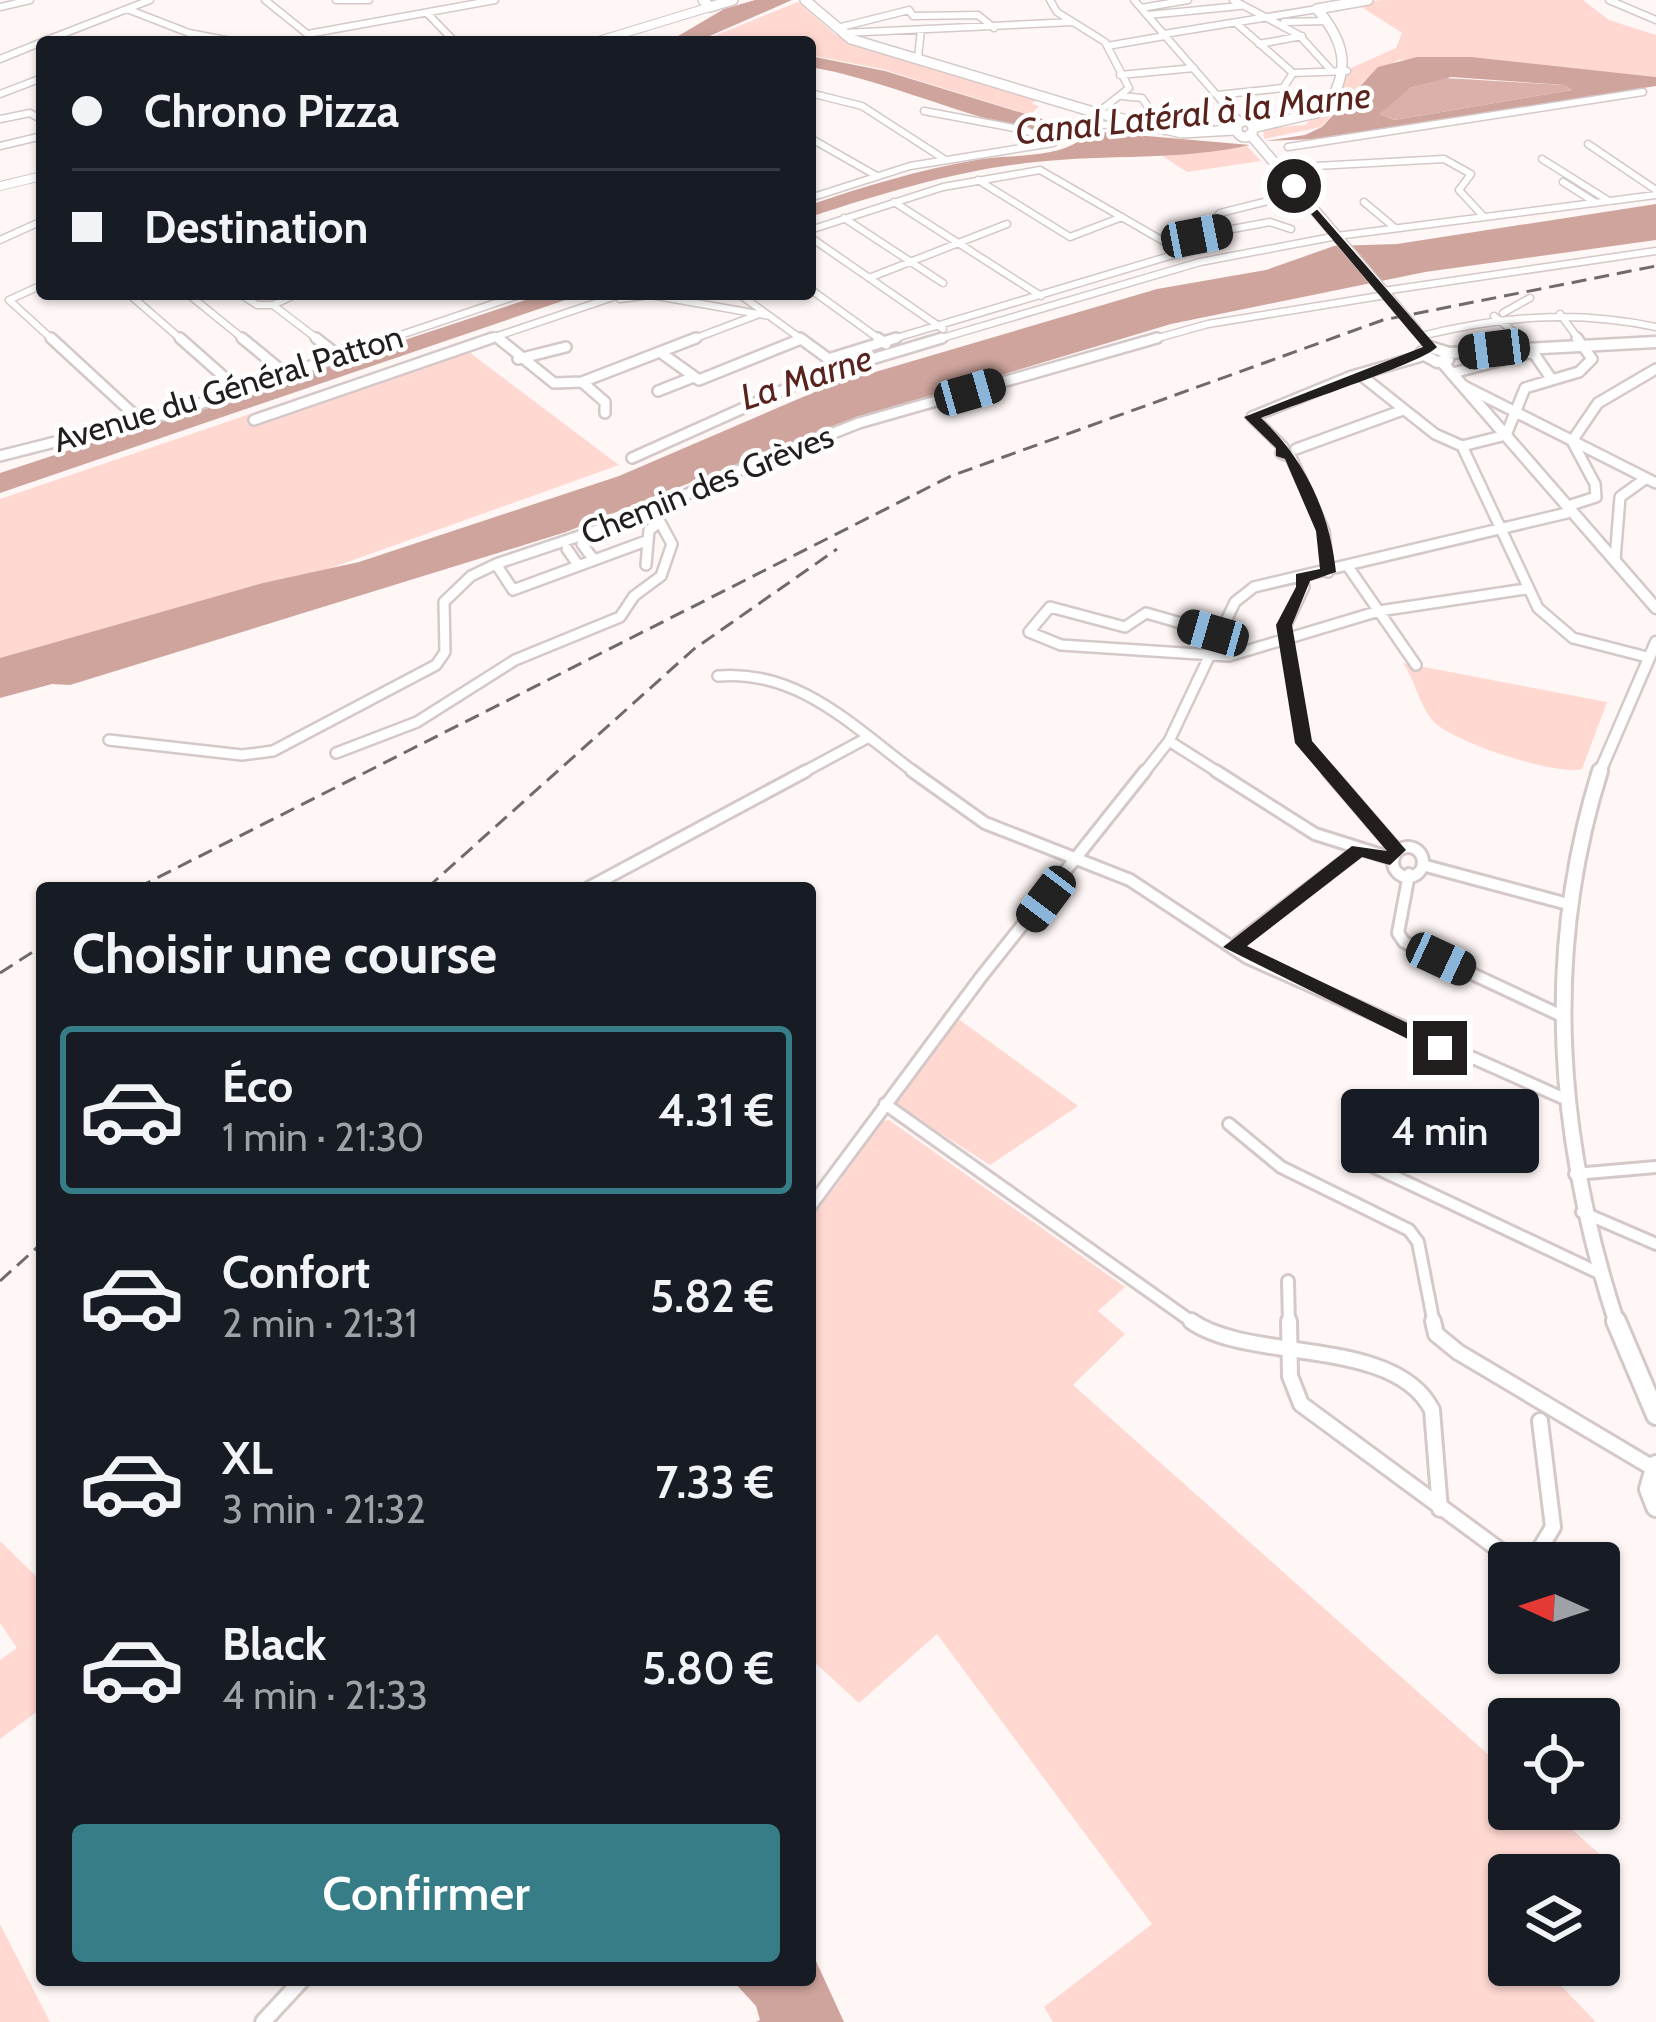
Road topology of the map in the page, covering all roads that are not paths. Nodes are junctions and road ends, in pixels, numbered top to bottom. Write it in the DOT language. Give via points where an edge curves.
graph roads {
  1 [pos="30,0"];
  2 [pos="150,0"];
  3 [pos="265,0"];
  4 [pos="336,0"];
  5 [pos="372,0"];
  6 [pos="495,0"];
  7 [pos="733,0"];
  8 [pos="807,0"];
  9 [pos="1134,0"];
  10 [pos="1188,0"];
  11 [pos="1233,0"];
  12 [pos="1308,0"];
  13 [pos="1368,0"];
  14 [pos="1609,0"];
  15 [pos="706,4"];
  16 [pos="1053,5"];
  17 [pos="1245,6"];
  18 [pos="0,7"];
  19 [pos="1141,8"];
  20 [pos="127,9"];
  21 [pos="1318,9"];
  22 [pos="427,13"];
  23 [pos="944,15"];
  24 [pos="1148,15"];
  25 [pos="913,16"];
  26 [pos="1273,17"];
  27 [pos="386,20"];
  28 [pos="1656,20"];
  29 [pos="1328,21"];
  30 [pos="1073,22"];
  31 [pos="1284,22"];
  32 [pos="1052,23"];
  33 [pos="1235,23"];
  34 [pos="994,28"];
  35 [pos="840,30"];
  36 [pos="946,30"];
  37 [pos="920,31"];
  38 [pos="1165,35"];
  39 [pos="64,36"];
  40 [pos="205,36"];
  41 [pos="306,36"];
  42 [pos="317,36"];
  43 [pos="449,36"];
  44 [pos="613,36"];
  45 [pos="1302,36"];
  46 [pos="1259,44"];
  47 [pos="36,45"];
  48 [pos="0,46"];
  49 [pos="1107,46"];
  50 [pos="19,52"];
  51 [pos="918,57"];
  52 [pos="0,59"];
  53 [pos="1194,68"];
  54 [pos="1330,69"];
  55 [pos="1347,71"];
  56 [pos="1293,74"];
  57 [pos="1120,75"];
  58 [pos="36,80"];
  59 [pos="1643,92"];
  60 [pos="0,94"];
  61 [pos="816,94"];
  62 [pos="1121,95"];
  63 [pos="1217,95"];
  64 [pos="924,110"];
  65 [pos="36,116"];
  66 [pos="1092,118"];
  67 [pos="0,119"];
  68 [pos="1238,127"];
  69 [pos="1153,128"];
  70 [pos="1165,131"];
  71 [pos="1253,133"];
  72 [pos="36,137"];
  73 [pos="816,142"];
  74 [pos="1053,143"];
  75 [pos="1588,144"];
  76 [pos="0,146"];
  77 [pos="1288,146"];
  78 [pos="944,159"];
  79 [pos="1542,159"];
  80 [pos="1279,168"];
  81 [pos="875,175"];
  82 [pos="36,177"];
  83 [pos="1656,177"];
  84 [pos="1640,178"];
  85 [pos="977,179"];
  86 [pos="1562,182"];
  87 [pos="0,186"];
  88 [pos="816,188"];
  89 [pos="1656,192"];
  90 [pos="824,193"];
  91 [pos="1300,193"];
  92 [pos="816,196"];
  93 [pos="1609,201"];
  94 [pos="894,202"];
  95 [pos="1364,202"];
  96 [pos="1596,202"];
  97 [pos="1122,217"];
  98 [pos="1484,217"];
  99 [pos="844,218"];
  100 [pos="36,224"];
  101 [pos="1007,224"];
  102 [pos="1256,224"];
  103 [pos="1395,228"];
  104 [pos="1291,230"];
  105 [pos="816,231"];
  106 [pos="1197,236"];
  107 [pos="1338,237"];
  108 [pos="816,238"];
  109 [pos="0,240"];
  110 [pos="959,243"];
  111 [pos="1280,245"];
  112 [pos="1656,251"];
  113 [pos="1183,252"];
  114 [pos="910,262"];
  115 [pos="1200,262"];
  116 [pos="869,278"];
  117 [pos="943,283"];
  118 [pos="36,288"];
  119 [pos="816,293"];
  120 [pos="1385,293"];
  121 [pos="1041,296"];
  122 [pos="1530,298"];
  123 [pos="136,300"];
  124 [pos="195,300"];
  125 [pos="250,300"];
  126 [pos="284,300"];
  127 [pos="502,300"];
  128 [pos="605,300"];
  129 [pos="614,300"];
  130 [pos="678,300"];
  131 [pos="748,300"];
  132 [pos="496,302"];
  133 [pos="599,302"];
  134 [pos="273,305"];
  135 [pos="1059,307"];
  136 [pos="1560,314"];
  137 [pos="757,315"];
  138 [pos="1498,315"];
  139 [pos="770,316"];
  140 [pos="939,326"];
  141 [pos="1656,327"];
  142 [pos="1419,333"];
  143 [pos="495,337"];
  144 [pos="955,337"];
  145 [pos="1521,338"];
  146 [pos="801,339"];
  147 [pos="884,342"];
  148 [pos="1656,342"];
  149 [pos="1582,343"];
  150 [pos="566,346"];
  151 [pos="1426,351"];
  152 [pos="899,353"];
  153 [pos="664,355"];
  154 [pos="339,356"];
  155 [pos="1445,358"];
  156 [pos="518,359"];
  157 [pos="828,359"];
  158 [pos="842,369"];
  159 [pos="1656,369"];
  160 [pos="1453,373"];
  161 [pos="286,375"];
  162 [pos="1362,376"];
  163 [pos="691,377"];
  164 [pos="1550,377"];
  165 [pos="582,382"];
  166 [pos="1464,386"];
  167 [pos="240,391"];
  168 [pos="658,391"];
  169 [pos="1402,410"];
  170 [pos="1516,410"];
  171 [pos="605,413"];
  172 [pos="140,420"];
  173 [pos="254,420"];
  174 [pos="1507,435"];
  175 [pos="1572,441"];
  176 [pos="1462,446"];
  177 [pos="1294,453"];
  178 [pos="1,458"];
  179 [pos="632,458"];
  180 [pos="1651,481"];
  181 [pos="654,511"];
  182 [pos="1568,511"];
  183 [pos="659,523"];
  184 [pos="1499,530"];
  185 [pos="646,541"];
  186 [pos="582,544"];
  187 [pos="567,549"];
  188 [pos="594,560"];
  189 [pos="1615,560"];
  190 [pos="496,564"];
  191 [pos="646,565"];
  192 [pos="578,566"];
  193 [pos="1349,568"];
  194 [pos="1328,572"];
  195 [pos="1302,578"];
  196 [pos="1526,589"];
  197 [pos="1656,608"];
  198 [pos="1379,611"];
  199 [pos="1220,634"];
  200 [pos="1284,641"];
  201 [pos="1656,642"];
  202 [pos="1212,653"];
  203 [pos="1647,657"];
  204 [pos="1416,665"];
  205 [pos="718,676"];
  206 [pos="865,739"];
  207 [pos="110,740"];
  208 [pos="1169,741"];
  209 [pos="336,753"];
  210 [pos="1359,850"];
  211 [pos="1394,854"];
  212 [pos="1077,860"];
  213 [pos="1426,866"];
  214 [pos="1409,874"];
  215 [pos="598,882"];
  216 [pos="1568,904"];
  217 [pos="1232,947"];
  218 [pos="1560,1015"];
  219 [pos="1563,1098"];
  220 [pos="884,1104"];
  221 [pos="1229,1124"];
  222 [pos="1372,1166"];
  223 [pos="1656,1167"];
  224 [pos="1572,1174"];
  225 [pos="816,1199"];
  226 [pos="1581,1211"];
  227 [pos="1656,1244"];
  228 [pos="1599,1274"];
  229 [pos="1288,1281"];
  230 [pos="1290,1350"];
  231 [pos="1653,1407"];
  232 [pos="1540,1420"];
  233 [pos="1654,1466"];
  234 [pos="1656,1507"];
  235 [pos="1440,1509"];
  236 [pos="296,1986"];
  237 [pos="263,2022"];
  1 -- 18 [label="street"];
  2 -- 20 [label="street"];
  3 -- 41 [label="street"];
  4 -- 5 [label="street"];
  5 -- 27 [label="street"];
  6 -- 22 [label="street"];
  7 -- 15 [label="main road"];
  8 -- 35 [label="main road"];
  9 -- 19 [label="street"];
  10 -- 19 [label="street"];
  11 -- 17 [label="street"];
  12 -- 21 [label="street"];
  13 -- 21 [label="main road"];
  14 -- 28 [label="street"];
  15 -- 44 [label="street"];
  16 -- 30 [label="street"];
  16 -- 32 [label="street"];
  17 -- 24 [label="street"];
  17 -- 26 [label="street"];
  19 -- 24 [label="street"];
  20 -- 39 [label="street"];
  20 -- 40 [label="street"];
  21 -- 26 [label="street"];
  21 -- 29 [label="main road"];
  22 -- 27 [label="street"];
  22 -- 43 [label="street"];
  23 -- 25 [label="street"];
  23 -- 34 [label="street" via="978,14"];
  23 -- 36 [label="street"];
  24 -- 38 [label="street"];
  25 -- 35 [label="street" via="904,10"];
  25 -- 37 [label="street"];
  26 -- 31 [label="street"];
  26 -- 33 [label="street"];
  27 -- 42 [label="street"];
  29 -- 31 [label="street"];
  29 -- 55 [label="main road"];
  30 -- 32 [label="street"];
  30 -- 49 [label="street"];
  31 -- 45 [label="street"];
  32 -- 34 [label="street"];
  33 -- 38 [label="street"];
  33 -- 46 [label="street"];
  34 -- 36 [label="street"];
  35 -- 37 [label="street"];
  35 -- 51 [label="main road"];
  36 -- 37 [label="street"];
  37 -- 51 [label="street"];
  38 -- 49 [label="street"];
  38 -- 53 [label="street"];
  45 -- 46 [label="street"];
  45 -- 54 [label="street"];
  46 -- 56 [label="street"];
  47 -- 50 [label="street"];
  48 -- 50 [label="street"];
  49 -- 57 [label="street"];
  50 -- 52 [label="street"];
  51 -- 66 [label="main road"];
  53 -- 57 [label="street"];
  53 -- 63 [label="street"];
  54 -- 55 [label="street"];
  54 -- 56 [label="street"];
  55 -- 71 [label="main road" via="1321,113"];
  56 -- 63 [label="street" via="1282,88"];
  57 -- 62 [label="street" via="1129,88"];
  58 -- 60 [label="street"];
  59 -- 77 [label="street"];
  61 -- 78 [label="street" via="862,106"];
  62 -- 66 [label="street"];
  62 -- 70 [label="street" via="1142,98"];
  63 -- 68 [label="street"];
  64 -- 74 [label="street"];
  65 -- 67 [label="street"];
  66 -- 69 [label="main road"];
  66 -- 69 [label="street"];
  66 -- 74 [label="street"];
  68 -- 70 [label="main road"];
  68 -- 71 [label="main road"];
  69 -- 70 [label="main road"];
  71 -- 80 [label="main road"];
  72 -- 76 [label="street"];
  73 -- 81 [label="street"];
  74 -- 78 [label="street"];
  75 -- 84 [label="street"];
  78 -- 81 [label="street"];
  79 -- 93 [label="street"];
  80 -- 91 [label="main road"];
  80 -- 98 [label="street" via="1444,159 1471,174 1459,190"];
  81 -- 90 [label="street"];
  82 -- 87 [label="street"];
  83 -- 84 [label="street"];
  84 -- 89 [label="street"];
  85 -- 94 [label="street"];
  85 -- 97 [label="street" via="1040,170"];
  85 -- 97 [label="street" via="1070,237"];
  86 -- 96 [label="street"];
  88 -- 90 [label="street"];
  89 -- 93 [label="street"];
  90 -- 92 [label="street"];
  91 -- 106 [label="street" via="1234,206"];
  91 -- 107 [label="main road"];
  93 -- 96 [label="street"];
  94 -- 99 [label="street"];
  94 -- 110 [label="street"];
  95 -- 103 [label="street"];
  96 -- 98 [label="street"];
  97 -- 113 [label="street"];
  98 -- 103 [label="street"];
  99 -- 105 [label="street"];
  99 -- 114 [label="street"];
  100 -- 109 [label="street"];
  101 -- 110 [label="street"];
  102 -- 104 [label="street"];
  102 -- 106 [label="street"];
  102 -- 111 [label="street"];
  103 -- 107 [label="street"];
  106 -- 113 [label="street"];
  107 -- 111 [label="street"];
  107 -- 120 [label="main road"];
  108 -- 116 [label="street"];
  110 -- 114 [label="street"];
  110 -- 121 [label="street"];
  111 -- 115 [label="street"];
  112 -- 120 [label="street, Chemin des Grèves"];
  113 -- 115 [label="street"];
  113 -- 121 [label="street"];
  114 -- 116 [label="street"];
  114 -- 117 [label="street"];
  115 -- 135 [label="street"];
  116 -- 140 [label="street"];
  118 -- 172 [label="street" via="9,300"];
  119 -- 147 [label="street"];
  120 -- 142 [label="main road, bridge"];
  120 -- 181 [label="street, Chemin des Grèves" via="1208,324 859,423"];
  121 -- 135 [label="street"];
  121 -- 140 [label="street"];
  122 -- 138 [label="street"];
  123 -- 167 [label="street"];
  124 -- 161 [label="street"];
  125 -- 134 [label="street"];
  126 -- 134 [label="street"];
  127 -- 132 [label="street, Avenue du Général Patton"];
  128 -- 133 [label="street"];
  129 -- 133 [label="street"];
  130 -- 137 [label="street"];
  131 -- 139 [label="street"];
  132 -- 154 [label="street, Avenue du Général Patton"];
  133 -- 143 [label="street"];
  134 -- 154 [label="street"];
  135 -- 144 [label="street"];
  136 -- 138 [label="street"];
  136 -- 141 [label="street"];
  136 -- 149 [label="street"];
  137 -- 139 [label="street"];
  137 -- 165 [label="street"];
  138 -- 142 [label="street"];
  138 -- 145 [label="street"];
  139 -- 146 [label="street"];
  140 -- 144 [label="street"];
  140 -- 147 [label="street"];
  142 -- 151 [label="main road"];
  143 -- 156 [label="street"];
  143 -- 173 [label="street"];
  144 -- 152 [label="street"];
  146 -- 157 [label="street"];
  146 -- 163 [label="street"];
  147 -- 152 [label="street"];
  147 -- 157 [label="street"];
  148 -- 149 [label="main road"];
  149 -- 155 [label="main road"];
  149 -- 164 [label="street" via="1592,359 1580,372"];
  150 -- 156 [label="street"];
  151 -- 155 [label="main road"];
  151 -- 162 [label="street"];
  152 -- 158 [label="street"];
  153 -- 163 [label="street"];
  154 -- 161 [label="street, Avenue du Général Patton"];
  155 -- 160 [label="main road"];
  156 -- 165 [label="street" via="554,383"];
  157 -- 158 [label="street"];
  158 -- 179 [label="street"];
  159 -- 175 [label="street" via="1598,403"];
  160 -- 164 [label="street" via="1533,352"];
  160 -- 166 [label="main road"];
  161 -- 167 [label="street, Avenue du Général Patton"];
  162 -- 169 [label="street"];
  162 -- 177 [label="street" via="1253,414 1281,453"];
  163 -- 168 [label="street"];
  164 -- 170 [label="street" via="1525,388"];
  165 -- 171 [label="street"];
  166 -- 170 [label="street"];
  166 -- 174 [label="main road"];
  167 -- 172 [label="street, Avenue du Général Patton"];
  169 -- 176 [label="street"];
  169 -- 177 [label="street"];
  170 -- 174 [label="street"];
  170 -- 175 [label="street"];
  172 -- 178 [label="street, Avenue du Général Patton"];
  174 -- 176 [label="street"];
  174 -- 182 [label="main road"];
  175 -- 180 [label="street"];
  175 -- 182 [label="street" via="1596,497"];
  176 -- 184 [label="street"];
  177 -- 194 [label="street" via="1324,531"];
  180 -- 189 [label="street" via="1620,497"];
  181 -- 183 [label="street"];
  181 -- 190 [label="street, Chemin des Grèves"];
  182 -- 184 [label="street"];
  182 -- 189 [label="main road"];
  183 -- 185 [label="street"];
  183 -- 209 [label="street" via="672,544 664,572 620,616 515,660 417,722"];
  184 -- 193 [label="street"];
  184 -- 196 [label="street"];
  185 -- 188 [label="street"];
  185 -- 191 [label="street"];
  186 -- 188 [label="street"];
  187 -- 192 [label="street"];
  188 -- 192 [label="street"];
  189 -- 197 [label="main road"];
  190 -- 192 [label="street" via="513,590"];
  190 -- 207 [label="street, Chemin des Grèves" via="444,602 445,652 436,665 286,747 242,755"];
  193 -- 194 [label="street"];
  193 -- 198 [label="street"];
  194 -- 195 [label="street"];
  195 -- 199 [label="street" via="1254,587 1235,602"];
  195 -- 200 [label="street"];
  196 -- 198 [label="street"];
  196 -- 203 [label="street" via="1573,638"];
  198 -- 200 [label="street"];
  198 -- 204 [label="street"];
  199 -- 202 [label="street"];
  199 -- 202 [label="street" via="1146,613 1125,627 1053,607 1029,632 1057,645"];
  200 -- 202 [label="street"];
  200 -- 211 [label="street" via="1304,743"];
  201 -- 203 [label="main road"];
  202 -- 208 [label="street"];
  203 -- 216 [label="main road" via="1592,788"];
  205 -- 206 [label="street" via="789,682"];
  206 -- 212 [label="street" via="985,824"];
  206 -- 215 [label="street"];
  208 -- 210 [label="street" via="1315,834"];
  208 -- 212 [label="street"];
  210 -- 211 [label="street"];
  210 -- 217 [label="street"];
  211 -- 213 [label="street" via="1417,852"];
  211 -- 214 [label="street" via="1398,870"];
  212 -- 217 [label="street" via="1130,880"];
  212 -- 220 [label="street"];
  213 -- 214 [label="street"];
  213 -- 216 [label="street"];
  214 -- 218 [label="street" via="1398,933 1404,941"];
  216 -- 218 [label="main road"];
  217 -- 219 [label="street"];
  218 -- 219 [label="main road"];
  219 -- 224 [label="main road"];
  220 -- 225 [label="street"];
  220 -- 230 [label="street" via="1212,1336"];
  221 -- 233 [label="street" via="1281,1167 1409,1230 1436,1334 1458,1352"];
  222 -- 228 [label="street"];
  223 -- 224 [label="street"];
  224 -- 226 [label="main road"];
  226 -- 227 [label="street"];
  226 -- 228 [label="main road"];
  228 -- 231 [label="main road"];
  229 -- 230 [label="street"];
  230 -- 235 [label="street" via="1301,1404"];
  230 -- 235 [label="street" via="1364,1360 1426,1398"];
  232 -- 235 [label="street" via="1553,1527 1540,1551 1509,1557"];
  233 -- 234 [label="main road" via="1648,1489"];
  236 -- 237 [label="street"];
}
